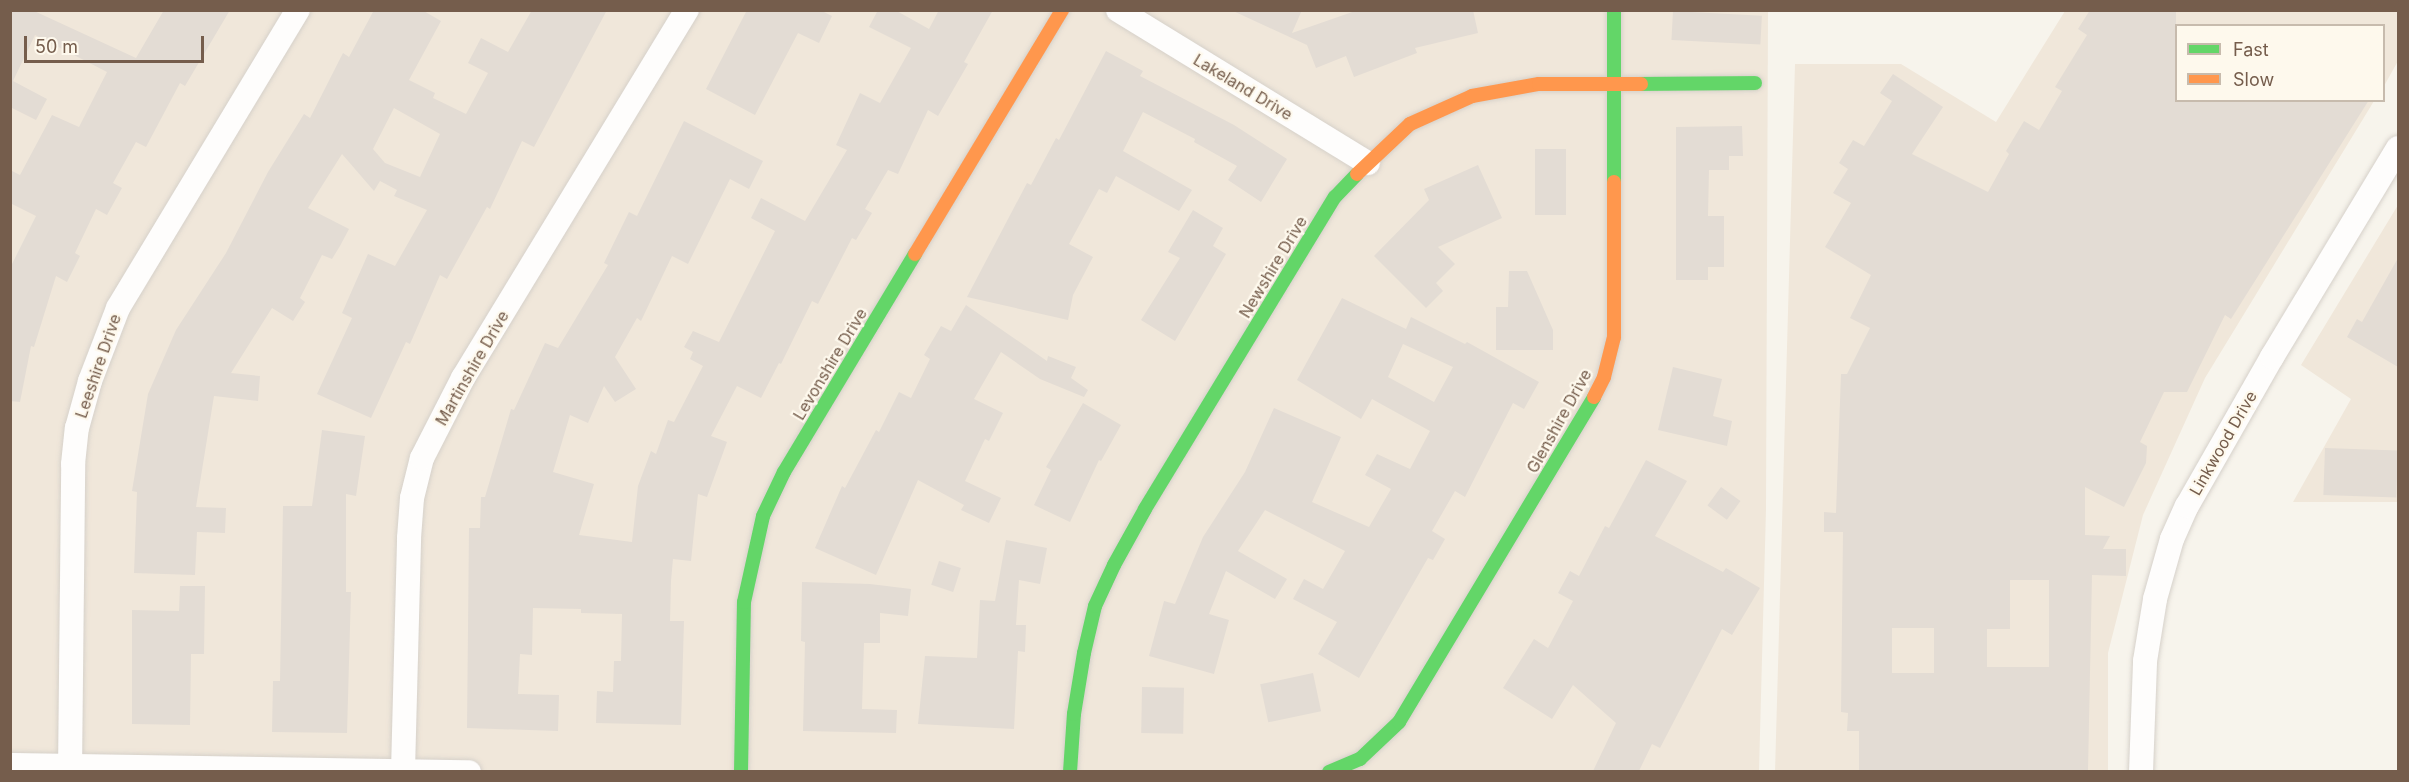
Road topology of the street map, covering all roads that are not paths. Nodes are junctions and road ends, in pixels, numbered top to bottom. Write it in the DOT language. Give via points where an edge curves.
graph roads {
  1 [pos="298,10"];
  2 [pos="687,10"];
  3 [pos="1062,10"];
  4 [pos="1118,10"];
  5 [pos="1614,10"];
  6 [pos="1614,83"];
  7 [pos="1755,83"];
  8 [pos="2398,148"];
  9 [pos="1368,163"];
  10 [pos="10,765"];
  11 [pos="70,769"];
  12 [pos="403,771"];
  13 [pos="469,771"];
  14 [pos="741,771"];
  15 [pos="1070,771"];
  16 [pos="1329,771"];
  17 [pos="2140,771"];
  1 -- 11 [label="street, Leeshire Drive" via="118,308 90,381 77,428 73,464"];
  2 -- 12 [label="street, Martinshire Drive" via="463,378 422,458 412,498 409,538"];
  3 -- 14 [label="street, Levonshire Drive" via="784,472 763,516 744,602"];
  4 -- 9 [label="street, Lakeland Drive"];
  5 -- 6 [label="street, Glenshire Drive"];
  6 -- 7 [label="street, Newshire Drive"];
  6 -- 9 [label="street, Newshire Drive" via="1539,84 1472,96 1410,124"];
  6 -- 16 [label="street, Glenshire Drive" via="1614,337 1604,377 1400,722 1360,759"];
  8 -- 17 [label="street, Linkwood Drive" via="2272,357 2172,539 2155,599 2145,661"];
  9 -- 15 [label="street, Newshire Drive" via="1335,197 1114,565 1095,606 1084,653"];
  10 -- 11 [label="street"];
  11 -- 12 [label="street"];
  12 -- 13 [label="street"];
}
